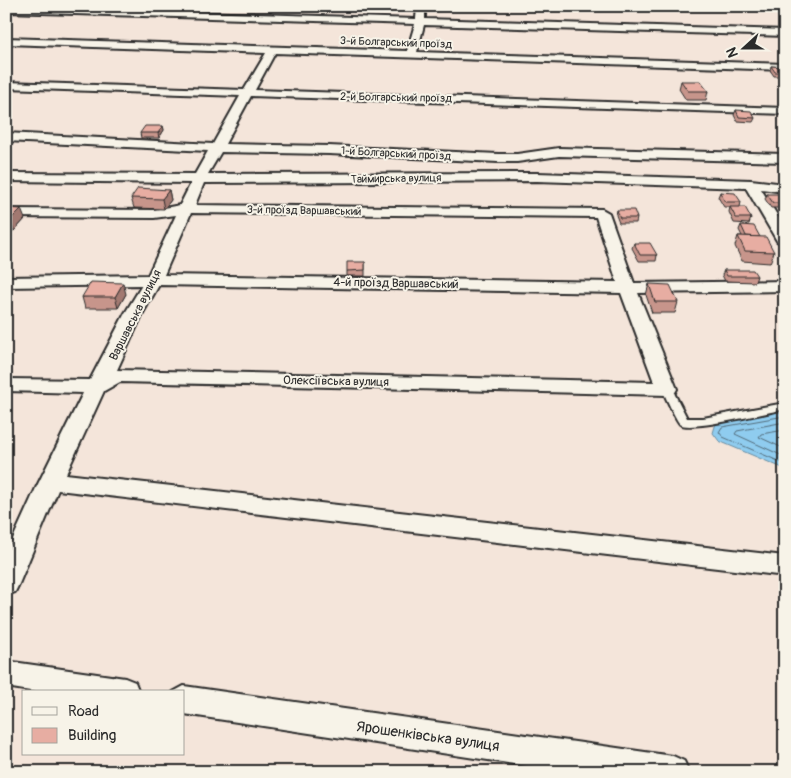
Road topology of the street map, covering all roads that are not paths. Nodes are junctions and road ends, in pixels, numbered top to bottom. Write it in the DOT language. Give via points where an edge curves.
graph roads {
  1 [pos="421,6"];
  2 [pos="6,9"];
  3 [pos="420,22"];
  4 [pos="785,34"];
  5 [pos="6,41"];
  6 [pos="272,50"];
  7 [pos="411,55"];
  8 [pos="785,67"];
  9 [pos="6,85"];
  10 [pos="246,95"];
  11 [pos="785,111"];
  12 [pos="6,137"];
  13 [pos="217,148"];
  14 [pos="785,158"];
  15 [pos="6,177"];
  16 [pos="199,179"];
  17 [pos="750,184"];
  18 [pos="785,188"];
  19 [pos="185,209"];
  20 [pos="6,213"];
  21 [pos="785,241"];
  22 [pos="154,280"];
  23 [pos="6,282"];
  24 [pos="785,286"];
  25 [pos="627,287"];
  26 [pos="6,385"];
  27 [pos="96,387"];
  28 [pos="667,389"];
  29 [pos="785,406"];
  30 [pos="52,481"];
  31 [pos="785,566"];
  32 [pos="6,584"];
  33 [pos="6,674"];
  34 [pos="112,690"];
  35 [pos="185,700"];
  36 [pos="673,772"];
  1 -- 3 [label="street"];
  2 -- 3 [label="street"];
  3 -- 4 [label="street"];
  3 -- 7 [label="street"];
  5 -- 6 [label="street, 3-й Болгарський проїзд"];
  6 -- 7 [label="street, 3-й Болгарський проїзд"];
  6 -- 10 [label="street, Варшавська вулиця"];
  7 -- 8 [label="street, 3-й Болгарський проїзд"];
  9 -- 10 [label="street, 2-й Болгарський проїзд"];
  10 -- 11 [label="street, 2-й Болгарський проїзд" via="540,101"];
  10 -- 13 [label="street, Варшавська вулиця"];
  12 -- 13 [label="street, 1-й Болгарський проїзд"];
  13 -- 14 [label="street, 1-й Болгарський проїзд" via="498,158 559,152"];
  13 -- 16 [label="street, Варшавська вулиця"];
  15 -- 16 [label="street, Таймирська вулиця"];
  16 -- 17 [label="street, Таймирська вулиця" via="537,176"];
  16 -- 19 [label="street, Варшавська вулиця"];
  17 -- 18 [label="street, Таймирська вулиця"];
  17 -- 21 [label="street"];
  19 -- 20 [label="street, 3-й проїзд Варшавський" via="154,214"];
  19 -- 22 [label="street, Варшавська вулиця"];
  19 -- 25 [label="street, 3-й проїзд Варшавський" via="602,213"];
  22 -- 23 [label="street, 4-й проїзд Варшавський"];
  22 -- 25 [label="street, 4-й проїзд Варшавський"];
  22 -- 27 [label="street, Варшавська вулиця"];
  24 -- 25 [label="street, 4-й проїзд Варшавський"];
  25 -- 28 [label="street"];
  26 -- 27 [label="street, Олексіївська вулиця"];
  27 -- 28 [label="street, Олексіївська вулиця" via="117,376"];
  27 -- 30 [label="street, Варшавська вулиця"];
  28 -- 29 [label="lane" via="684,422 703,422"];
  30 -- 31 [label="street"];
  30 -- 32 [label="street, Варшавська вулиця" via="46,488"];
  33 -- 34 [label="street"];
  35 -- 36 [label="street, Ярошенківська вулиця"];
}
